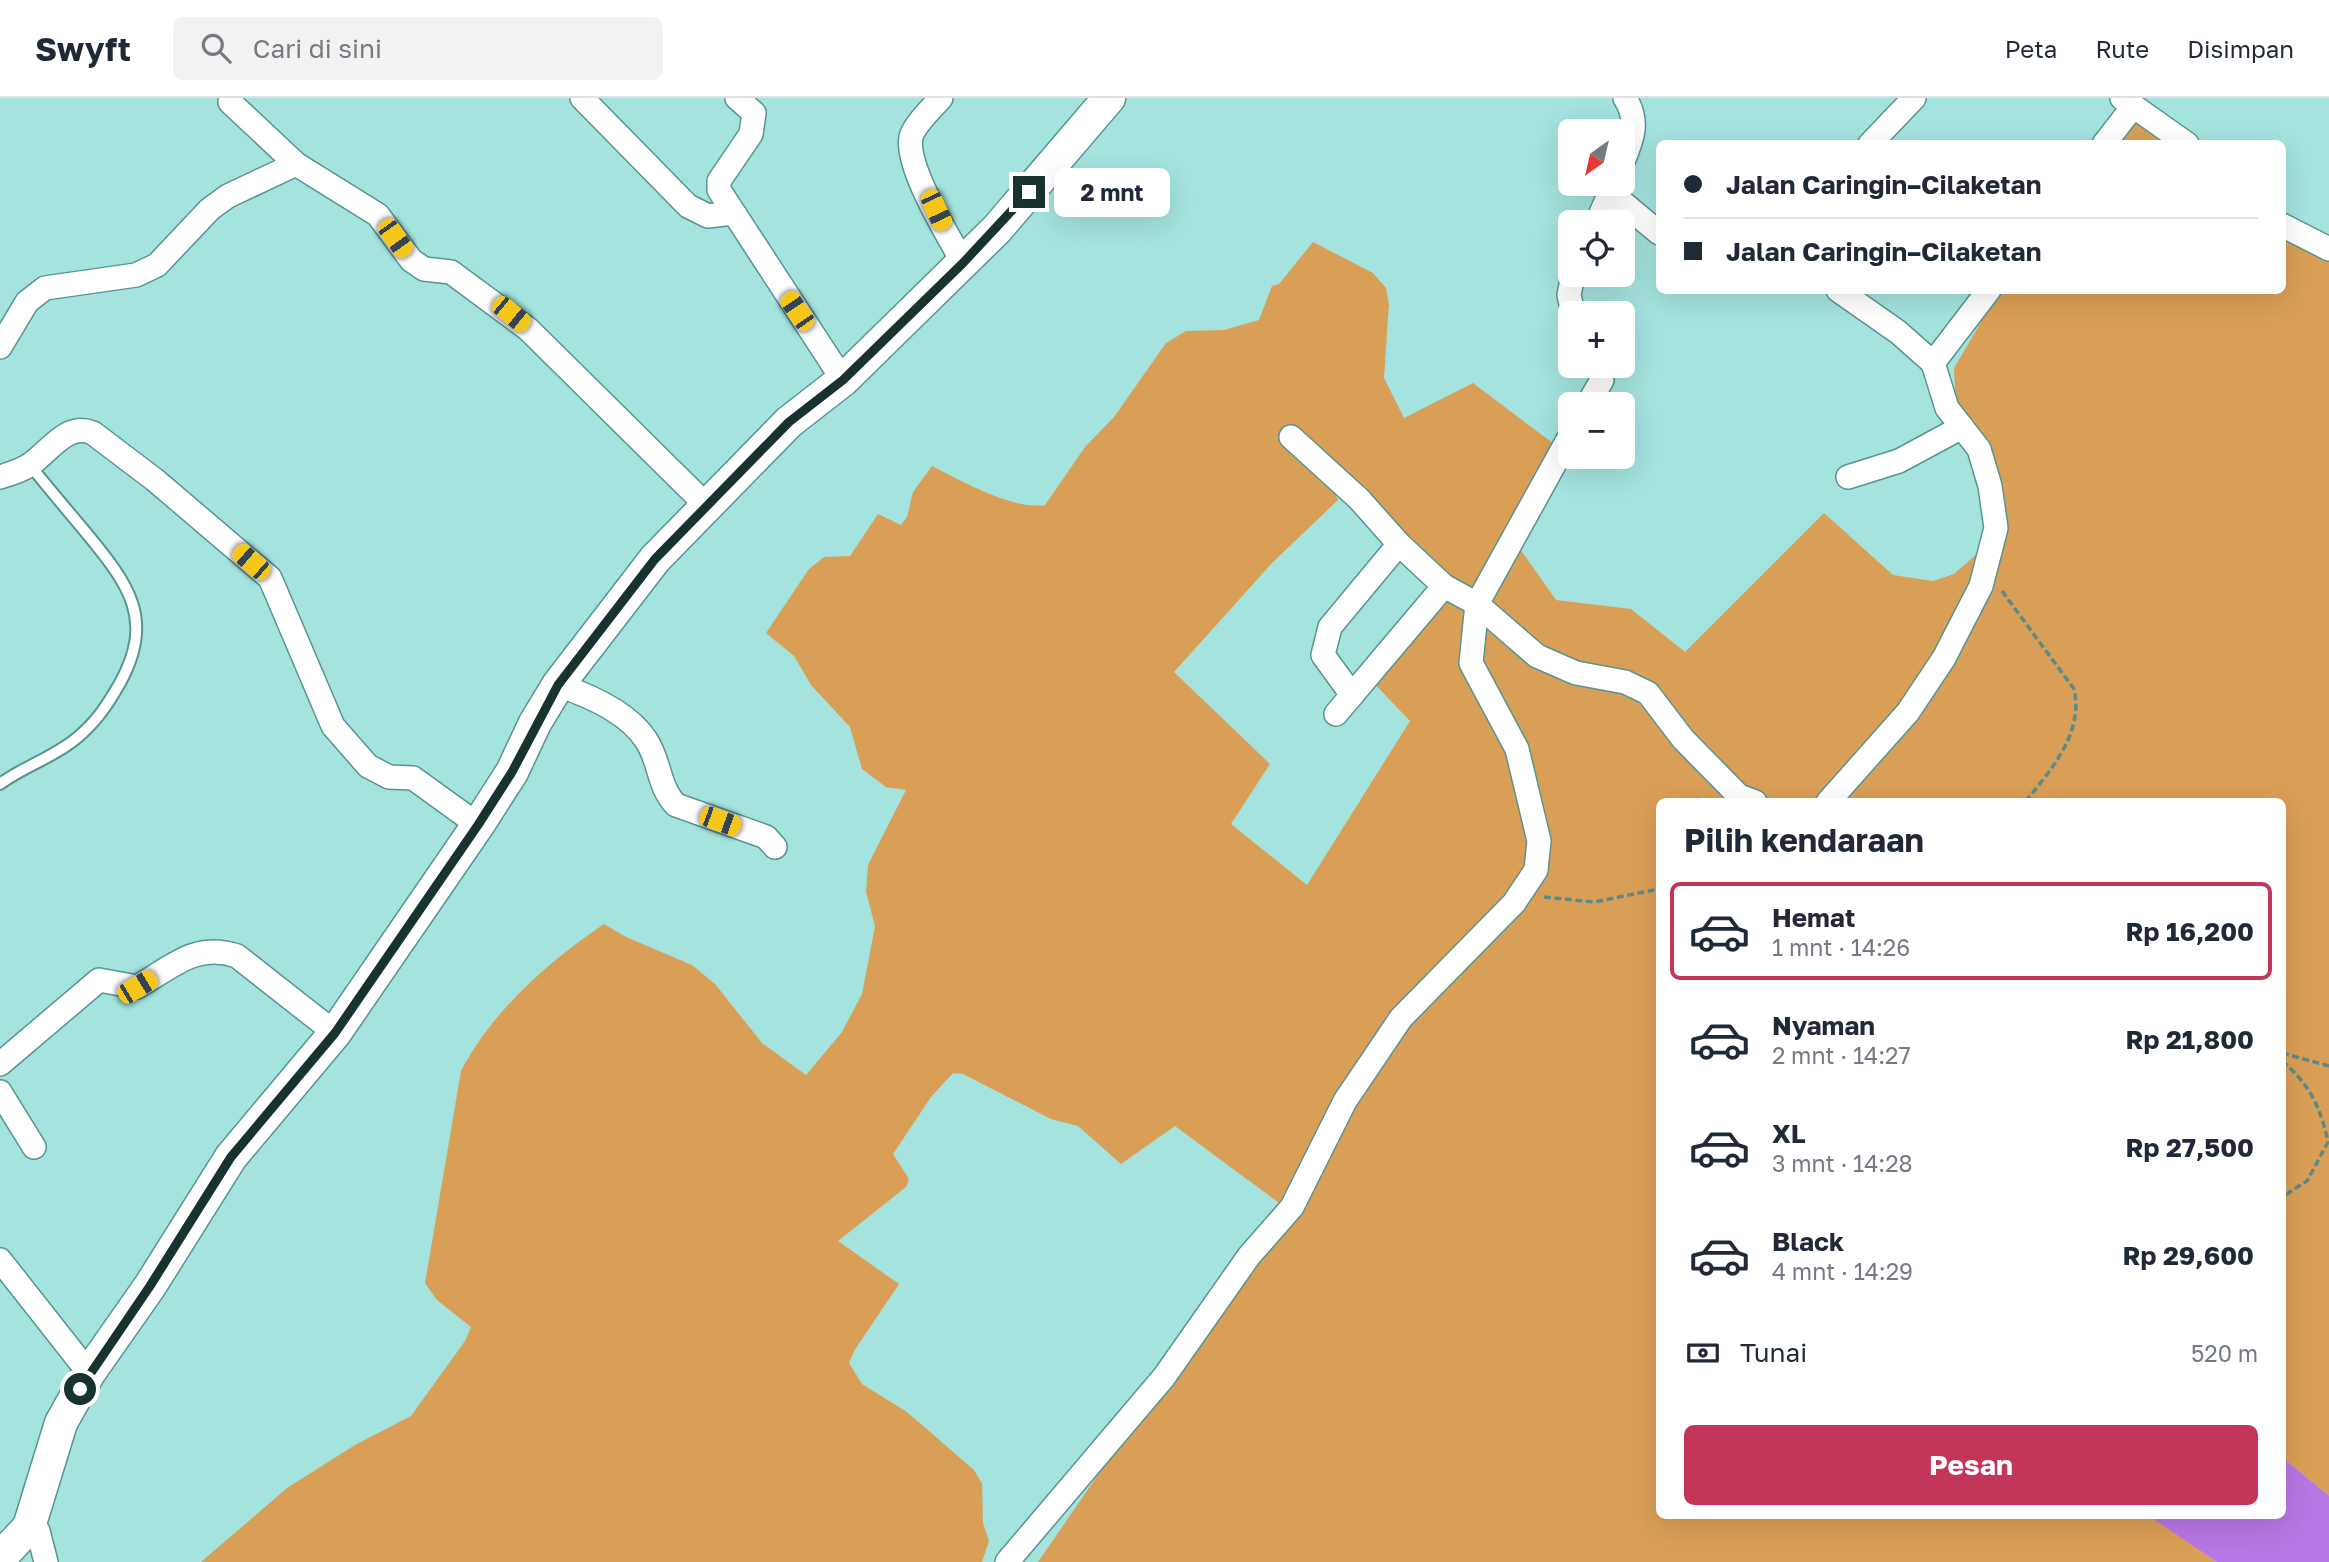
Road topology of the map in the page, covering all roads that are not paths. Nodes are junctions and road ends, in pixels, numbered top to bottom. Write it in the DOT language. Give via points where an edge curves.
graph roads {
  1 [pos="582,98"];
  2 [pos="737,98"];
  3 [pos="941,98"];
  4 [pos="1109,98"];
  5 [pos="1625,98"];
  6 [pos="1914,98"];
  7 [pos="230,102"];
  8 [pos="2127,103"];
  9 [pos="1634,119"];
  10 [pos="1874,140"];
  11 [pos="2106,140"];
  12 [pos="2181,140"];
  13 [pos="296,164"];
  14 [pos="1620,196"];
  15 [pos="733,213"];
  16 [pos="2286,227"];
  17 [pos="1656,230"];
  18 [pos="2329,249"];
  19 [pos="963,263"];
  20 [pos="1844,294"];
  21 [pos="1986,294"];
  22 [pos="0,347"];
  23 [pos="1933,363"];
  24 [pos="843,380"];
  25 [pos="1962,427"];
  26 [pos="1291,437"];
  27 [pos="1558,458"];
  28 [pos="30,466"];
  29 [pos="0,477"];
  30 [pos="1848,477"];
  31 [pos="707,506"];
  32 [pos="1399,544"];
  33 [pos="1444,586"];
  34 [pos="1477,604"];
  35 [pos="558,685"];
  36 [pos="1352,695"];
  37 [pos="1336,713"];
  38 [pos="0,784"];
  39 [pos="1744,798"];
  40 [pos="1832,798"];
  41 [pos="478,825"];
  42 [pos="775,847"];
  43 [pos="335,1033"];
  44 [pos="0,1065"];
  45 [pos="0,1092"];
  46 [pos="34,1147"];
  47 [pos="0,1260"];
  48 [pos="89,1373"];
  49 [pos="38,1531"];
  50 [pos="0,1558"];
  51 [pos="46,1562"];
  52 [pos="1007,1562"];
  1 -- 15 [label="street" via="688,206 708,216"];
  2 -- 15 [label="street" via="754,113 755,126 719,181 719,190"];
  3 -- 19 [label="street" via="911,136 911,151"];
  4 -- 19 [label="street"];
  5 -- 9 [label="street"];
  6 -- 10 [label="street"];
  7 -- 13 [label="street"];
  8 -- 11 [label="street"];
  8 -- 12 [label="street"];
  13 -- 22 [label="street" via="210,208 157,265 136,275 44,288 27,302"];
  13 -- 31 [label="street" via="378,215 411,260 424,269 451,272 528,329"];
  14 -- 17 [label="street"];
  15 -- 24 [label="street"];
  16 -- 18 [label="street"];
  19 -- 24 [label="street"];
  20 -- 23 [label="street"];
  21 -- 23 [label="street"];
  23 -- 25 [label="street" via="1947,408"];
  24 -- 31 [label="street" via="789,422"];
  25 -- 30 [label="street" via="1899,461"];
  25 -- 40 [label="street" via="1979,450 1990,486 1996,528 1990,561 1944,658 1908,712"];
  26 -- 32 [label="street" via="1359,499"];
  27 -- 34 [label="street"];
  28 -- 29 [label="street"];
  28 -- 38 [label="lane" via="118,571 131,595 136,642 131,663 103,713 76,739"];
  28 -- 41 [label="street" via="72,430 82,429 155,480 270,578 333,726 368,766 389,777 413,778"];
  31 -- 35 [label="street" via="655,559"];
  32 -- 33 [label="street"];
  32 -- 36 [label="street" via="1325,637 1323,655"];
  33 -- 34 [label="street"];
  33 -- 36 [label="street"];
  34 -- 39 [label="street" via="1537,656 1576,673 1625,682 1648,693 1692,749"];
  34 -- 52 [label="street" via="1471,663 1517,749 1539,841 1536,870 1514,903 1401,1018 1345,1101 1292,1207 1249,1256 1164,1377"];
  35 -- 41 [label="street"];
  35 -- 42 [label="street" via="589,695 646,740 667,796 676,804 765,837"];
  36 -- 37 [label="street"];
  41 -- 43 [label="street"];
  43 -- 44 [label="street" via="237,956 218,949 199,951 137,987 99,980"];
  43 -- 48 [label="street" via="231,1157"];
  45 -- 46 [label="street"];
  47 -- 48 [label="street"];
  48 -- 50 [label="street" via="61,1423 29,1527"];
  49 -- 51 [label="street"];
}
